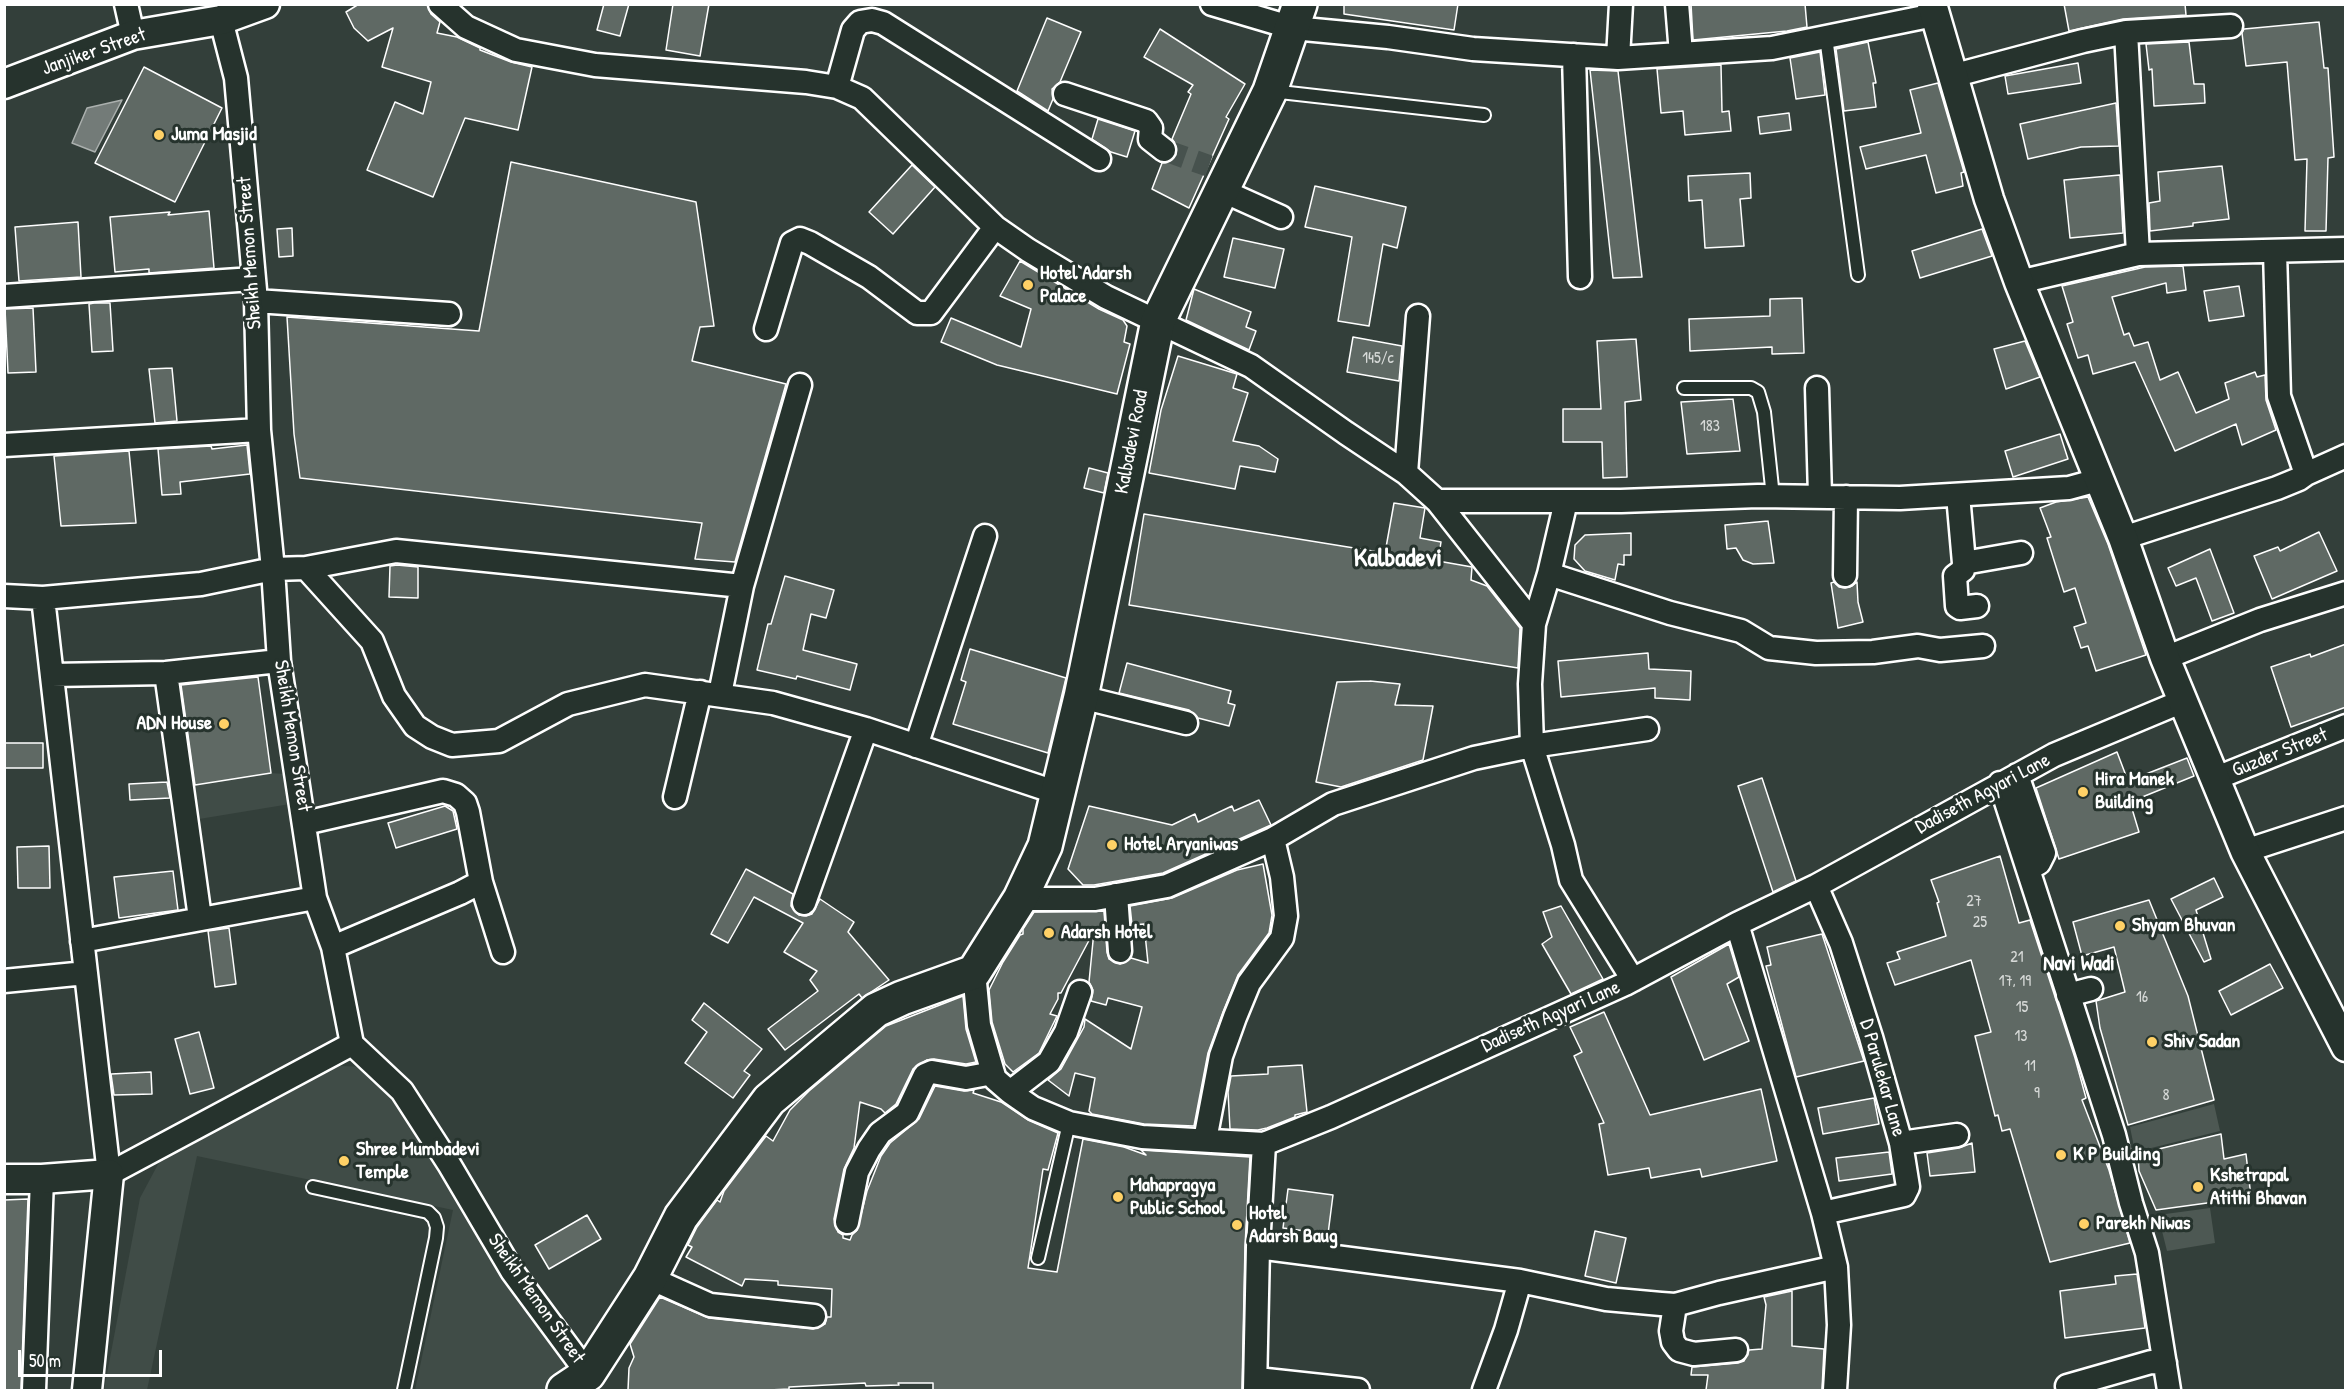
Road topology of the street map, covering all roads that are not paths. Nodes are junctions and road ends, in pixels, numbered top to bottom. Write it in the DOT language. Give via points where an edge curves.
graph roads {
  1 [pos="126,4"];
  2 [pos="265,4"];
  3 [pos="440,4"];
  4 [pos="1212,4"];
  5 [pos="1621,4"];
  6 [pos="1677,4"];
  7 [pos="1933,10"];
  8 [pos="1297,16"];
  9 [pos="221,20"];
  10 [pos="2231,26"];
  11 [pos="2126,32"];
  12 [pos="134,35"];
  13 [pos="1826,37"];
  14 [pos="1681,54"];
  15 [pos="1574,55"];
  16 [pos="1618,58"];
  17 [pos="1952,76"];
  18 [pos="4,84"];
  19 [pos="837,87"];
  20 [pos="1270,91"];
  21 [pos="1065,94"];
  22 [pos="1484,115"];
  23 [pos="1164,150"];
  24 [pos="1099,159"];
  25 [pos="1222,177"];
  26 [pos="1281,217"];
  27 [pos="995,227"];
  28 [pos="2346,249"];
  29 [pos="2274,251"];
  30 [pos="2138,254"];
  31 [pos="1858,275"];
  32 [pos="1580,277"];
  33 [pos="253,279"];
  34 [pos="2019,282"];
  35 [pos="4,296"];
  36 [pos="256,301"];
  37 [pos="449,314"];
  38 [pos="1418,316"];
  39 [pos="1158,321"];
  40 [pos="766,329"];
  41 [pos="800,386"];
  42 [pos="1684,388"];
  43 [pos="1816,388"];
  44 [pos="259,430"];
  45 [pos="4,444"];
  46 [pos="2346,456"];
  47 [pos="1406,473"];
  48 [pos="2306,474"];
  49 [pos="2098,480"];
  50 [pos="1958,495"];
  51 [pos="1820,496"];
  52 [pos="1773,497"];
  53 [pos="1846,497"];
  54 [pos="1437,501"];
  55 [pos="1566,501"];
  56 [pos="985,536"];
  57 [pos="2123,538"];
  58 [pos="2020,553"];
  59 [pos="1964,563"];
  60 [pos="306,568"];
  61 [pos="273,569"];
  62 [pos="1549,574"];
  63 [pos="1845,575"];
  64 [pos="742,586"];
  65 [pos="2346,594"];
  66 [pos="4,596"];
  67 [pos="44,598"];
  68 [pos="1977,606"];
  69 [pos="1534,624"];
  70 [pos="1983,646"];
  71 [pos="2164,658"];
  72 [pos="279,661"];
  73 [pos="166,673"];
  74 [pos="52,675"];
  75 [pos="710,693"];
  76 [pos="1081,697"];
  77 [pos="2183,701"];
  78 [pos="1186,723"];
  79 [pos="2346,726"];
  80 [pos="866,729"];
  81 [pos="1647,729"];
  82 [pos="916,746"];
  83 [pos="1532,746"];
  84 [pos="2008,779"];
  85 [pos="2214,779"];
  86 [pos="1058,793"];
  87 [pos="675,797"];
  88 [pos="2346,818"];
  89 [pos="305,823"];
  90 [pos="1273,839"];
  91 [pos="2245,851"];
  92 [pos="481,882"];
  93 [pos="1816,886"];
  94 [pos="1116,895"];
  95 [pos="315,898"];
  96 [pos="1020,899"];
  97 [pos="804,903"];
  98 [pos="200,918"];
  99 [pos="1737,924"];
  100 [pos="82,941"];
  101 [pos="333,947"];
  102 [pos="1119,951"];
  103 [pos="503,952"];
  104 [pos="974,972"];
  105 [pos="86,973"];
  106 [pos="1633,980"];
  107 [pos="4,981"];
  108 [pos="2091,989"];
  109 [pos="1080,992"];
  110 [pos="2068,995"];
  111 [pos="2337,1012"];
  112 [pos="352,1044"];
  113 [pos="2346,1047"];
  114 [pos="993,1074"];
  115 [pos="1010,1092"];
  116 [pos="1069,1123"];
  117 [pos="1957,1136"];
  118 [pos="1205,1140"];
  119 [pos="1902,1143"];
  120 [pos="1264,1144"];
  121 [pos="109,1174"];
  122 [pos="4,1179"];
  123 [pos="42,1179"];
  124 [pos="313,1187"];
  125 [pos="1823,1213"];
  126 [pos="847,1222"];
  127 [pos="1258,1247"];
  128 [pos="1038,1258"];
  129 [pos="1836,1267"];
  130 [pos="650,1278"];
  131 [pos="1520,1281"];
  132 [pos="1675,1305"];
  133 [pos="813,1316"];
  134 [pos="1736,1350"];
  135 [pos="2165,1363"];
  136 [pos="581,1385"];
  137 [pos="1265,1385"];
  138 [pos="2067,1386"];
  139 [pos="34,1390"];
  140 [pos="87,1390"];
  141 [pos="404,1390"];
  142 [pos="1358,1390"];
  143 [pos="1484,1390"];
  144 [pos="1835,1390"];
  145 [pos="2169,1390"];
  1 -- 12 [label="street"];
  2 -- 9 [label="street, Janjiker Street"];
  3 -- 19 [label="street" via="466,27 516,50 595,65"];
  4 -- 8 [label="street"];
  5 -- 16 [label="street"];
  6 -- 14 [label="street"];
  7 -- 13 [label="street"];
  7 -- 17 [label="street"];
  8 -- 15 [label="street" via="1473,49"];
  8 -- 20 [label="main road, Kalbadevi Road"];
  9 -- 12 [label="street, Janjiker Street"];
  9 -- 33 [label="street, Sheikh Memon Street" via="236,78"];
  10 -- 11 [label="street"];
  11 -- 17 [label="street"];
  11 -- 30 [label="street"];
  12 -- 18 [label="street, Janjiker Street"];
  13 -- 14 [label="street" via="1772,48"];
  13 -- 31 [label="lane"];
  14 -- 16 [label="street"];
  15 -- 16 [label="street"];
  15 -- 32 [label="street"];
  17 -- 34 [label="street"];
  19 -- 24 [label="street" via="853,30 860,22 883,22"];
  19 -- 27 [label="street" via="862,98"];
  20 -- 22 [label="lane"];
  20 -- 25 [label="main road, Kalbadevi Road"];
  21 -- 23 [label="street" via="1146,121 1151,128 1150,139"];
  25 -- 26 [label="street"];
  25 -- 39 [label="main road, Kalbadevi Road"];
  27 -- 39 [label="street" via="1106,297"];
  27 -- 40 [label="street" via="931,313 917,313 869,277 800,239 792,243"];
  28 -- 29 [label="street"];
  29 -- 30 [label="street"];
  29 -- 48 [label="street" via="2279,396"];
  30 -- 34 [label="street"];
  33 -- 35 [label="street"];
  33 -- 36 [label="street, Sheikh Memon Street"];
  34 -- 49 [label="street"];
  36 -- 37 [label="street"];
  36 -- 44 [label="street, Sheikh Memon Street"];
  38 -- 47 [label="street"];
  39 -- 47 [label="street" via="1251,366"];
  39 -- 76 [label="main road, Kalbadevi Road"];
  41 -- 64 [label="street"];
  42 -- 52 [label="lane" via="1751,388 1758,392 1764,412"];
  43 -- 51 [label="street"];
  44 -- 45 [label="street"];
  44 -- 61 [label="street, Sheikh Memon Street"];
  46 -- 48 [label="street"];
  47 -- 54 [label="street"];
  48 -- 57 [label="street" via="2277,488"];
  49 -- 50 [label="street" via="2069,488"];
  49 -- 57 [label="street"];
  50 -- 53 [label="street"];
  50 -- 59 [label="street"];
  51 -- 52 [label="street"];
  51 -- 53 [label="street"];
  52 -- 55 [label="street"];
  53 -- 63 [label="street"];
  54 -- 55 [label="street"];
  54 -- 69 [label="street"];
  55 -- 62 [label="street"];
  56 -- 82 [label="street"];
  57 -- 71 [label="street"];
  58 -- 59 [label="street"];
  59 -- 68 [label="street" via="1963,570 1955,576 1957,606"];
  60 -- 61 [label="street"];
  60 -- 64 [label="street" via="396,551"];
  60 -- 75 [label="street" via="372,641 394,696 415,726 452,746 499,741 568,704 645,686"];
  61 -- 67 [label="street" via="201,584"];
  61 -- 72 [label="street, Sheikh Memon Street"];
  62 -- 69 [label="street"];
  62 -- 70 [label="street" via="1740,631 1769,648 1816,653"];
  64 -- 75 [label="street"];
  65 -- 71 [label="street" via="2260,620"];
  66 -- 67 [label="street"];
  67 -- 74 [label="street"];
  69 -- 83 [label="street" via="1530,684"];
  71 -- 77 [label="street"];
  72 -- 73 [label="street"];
  72 -- 89 [label="street, Sheikh Memon Street"];
  73 -- 74 [label="street"];
  73 -- 98 [label="street"];
  74 -- 100 [label="street"];
  75 -- 80 [label="street" via="773,702"];
  75 -- 87 [label="street"];
  76 -- 78 [label="street"];
  76 -- 86 [label="main road, Kalbadevi Road"];
  77 -- 84 [label="street, Dadiseth Agyari Lane" via="2054,755"];
  77 -- 85 [label="street"];
  79 -- 85 [label="street, Guzder Street"];
  80 -- 82 [label="street"];
  80 -- 97 [label="street"];
  81 -- 83 [label="street"];
  82 -- 86 [label="street"];
  83 -- 90 [label="street" via="1474,758 1333,804"];
  83 -- 106 [label="street" via="1563,844 1570,880"];
  84 -- 93 [label="street, Dadiseth Agyari Lane"];
  84 -- 110 [label="street" via="2044,853 2039,863 2028,869"];
  85 -- 91 [label="street"];
  86 -- 96 [label="main road, Kalbadevi Road" via="1044,846"];
  88 -- 91 [label="street"];
  89 -- 92 [label="street" via="449,792 465,802"];
  89 -- 95 [label="street, Sheikh Memon Street"];
  90 -- 94 [label="street" via="1167,886"];
  90 -- 118 [label="street" via="1286,916 1282,938 1249,983 1234,1017 1221,1056"];
  91 -- 111 [label="street"];
  92 -- 101 [label="street"];
  92 -- 103 [label="street"];
  93 -- 99 [label="street, Dadiseth Agyari Lane"];
  93 -- 119 [label="street, D Parulekar Lane" via="1841,943"];
  94 -- 96 [label="street" via="1095,899"];
  94 -- 102 [label="street"];
  95 -- 98 [label="street"];
  95 -- 101 [label="street, Sheikh Memon Street"];
  96 -- 104 [label="main road, Kalbadevi Road"];
  98 -- 100 [label="street"];
  99 -- 106 [label="street, Dadiseth Agyari Lane"];
  99 -- 125 [label="street"];
  100 -- 105 [label="street"];
  101 -- 112 [label="street, Sheikh Memon Street"];
  104 -- 114 [label="street, Dadiseth Agyari Lane" via="979,1025"];
  104 -- 130 [label="main road" via="876,1010 769,1100 681,1217"];
  105 -- 107 [label="street"];
  105 -- 121 [label="street"];
  106 -- 120 [label="street, Dadiseth Agyari Lane"];
  108 -- 110 [label="street"];
  109 -- 115 [label="street" via="1066,1032 1048,1062"];
  110 -- 135 [label="street" via="2114,1135 2147,1254"];
  111 -- 113 [label="street"];
  112 -- 121 [label="street"];
  112 -- 136 [label="street, Sheikh Memon Street" via="402,1091"];
  114 -- 115 [label="street, Dadiseth Agyari Lane"];
  114 -- 126 [label="street" via="966,1078 932,1072 925,1075 908,1113 880,1133 869,1149 857,1172"];
  115 -- 116 [label="street, Dadiseth Agyari Lane" via="1033,1108"];
  116 -- 118 [label="street, Dadiseth Agyari Lane" via="1142,1137"];
  116 -- 128 [label="lane"];
  117 -- 119 [label="street"];
  118 -- 120 [label="street, Dadiseth Agyari Lane"];
  119 -- 125 [label="street, D Parulekar Lane" via="1908,1187 1904,1195"];
  120 -- 127 [label="street"];
  121 -- 123 [label="street"];
  121 -- 140 [label="street"];
  122 -- 123 [label="street"];
  123 -- 139 [label="street"];
  124 -- 141 [label="lane" via="428,1212 434,1218 436,1238"];
  125 -- 129 [label="street"];
  127 -- 131 [label="street"];
  127 -- 137 [label="street"];
  129 -- 132 [label="street"];
  129 -- 144 [label="street" via="1839,1324"];
  130 -- 133 [label="street" via="710,1305"];
  130 -- 136 [label="main road"];
  131 -- 132 [label="street" via="1606,1299"];
  131 -- 143 [label="street"];
  132 -- 134 [label="street" via="1671,1331 1679,1350 1694,1354"];
  135 -- 138 [label="street" via="2151,1362"];
  135 -- 145 [label="street"];
  137 -- 142 [label="street"];
}
